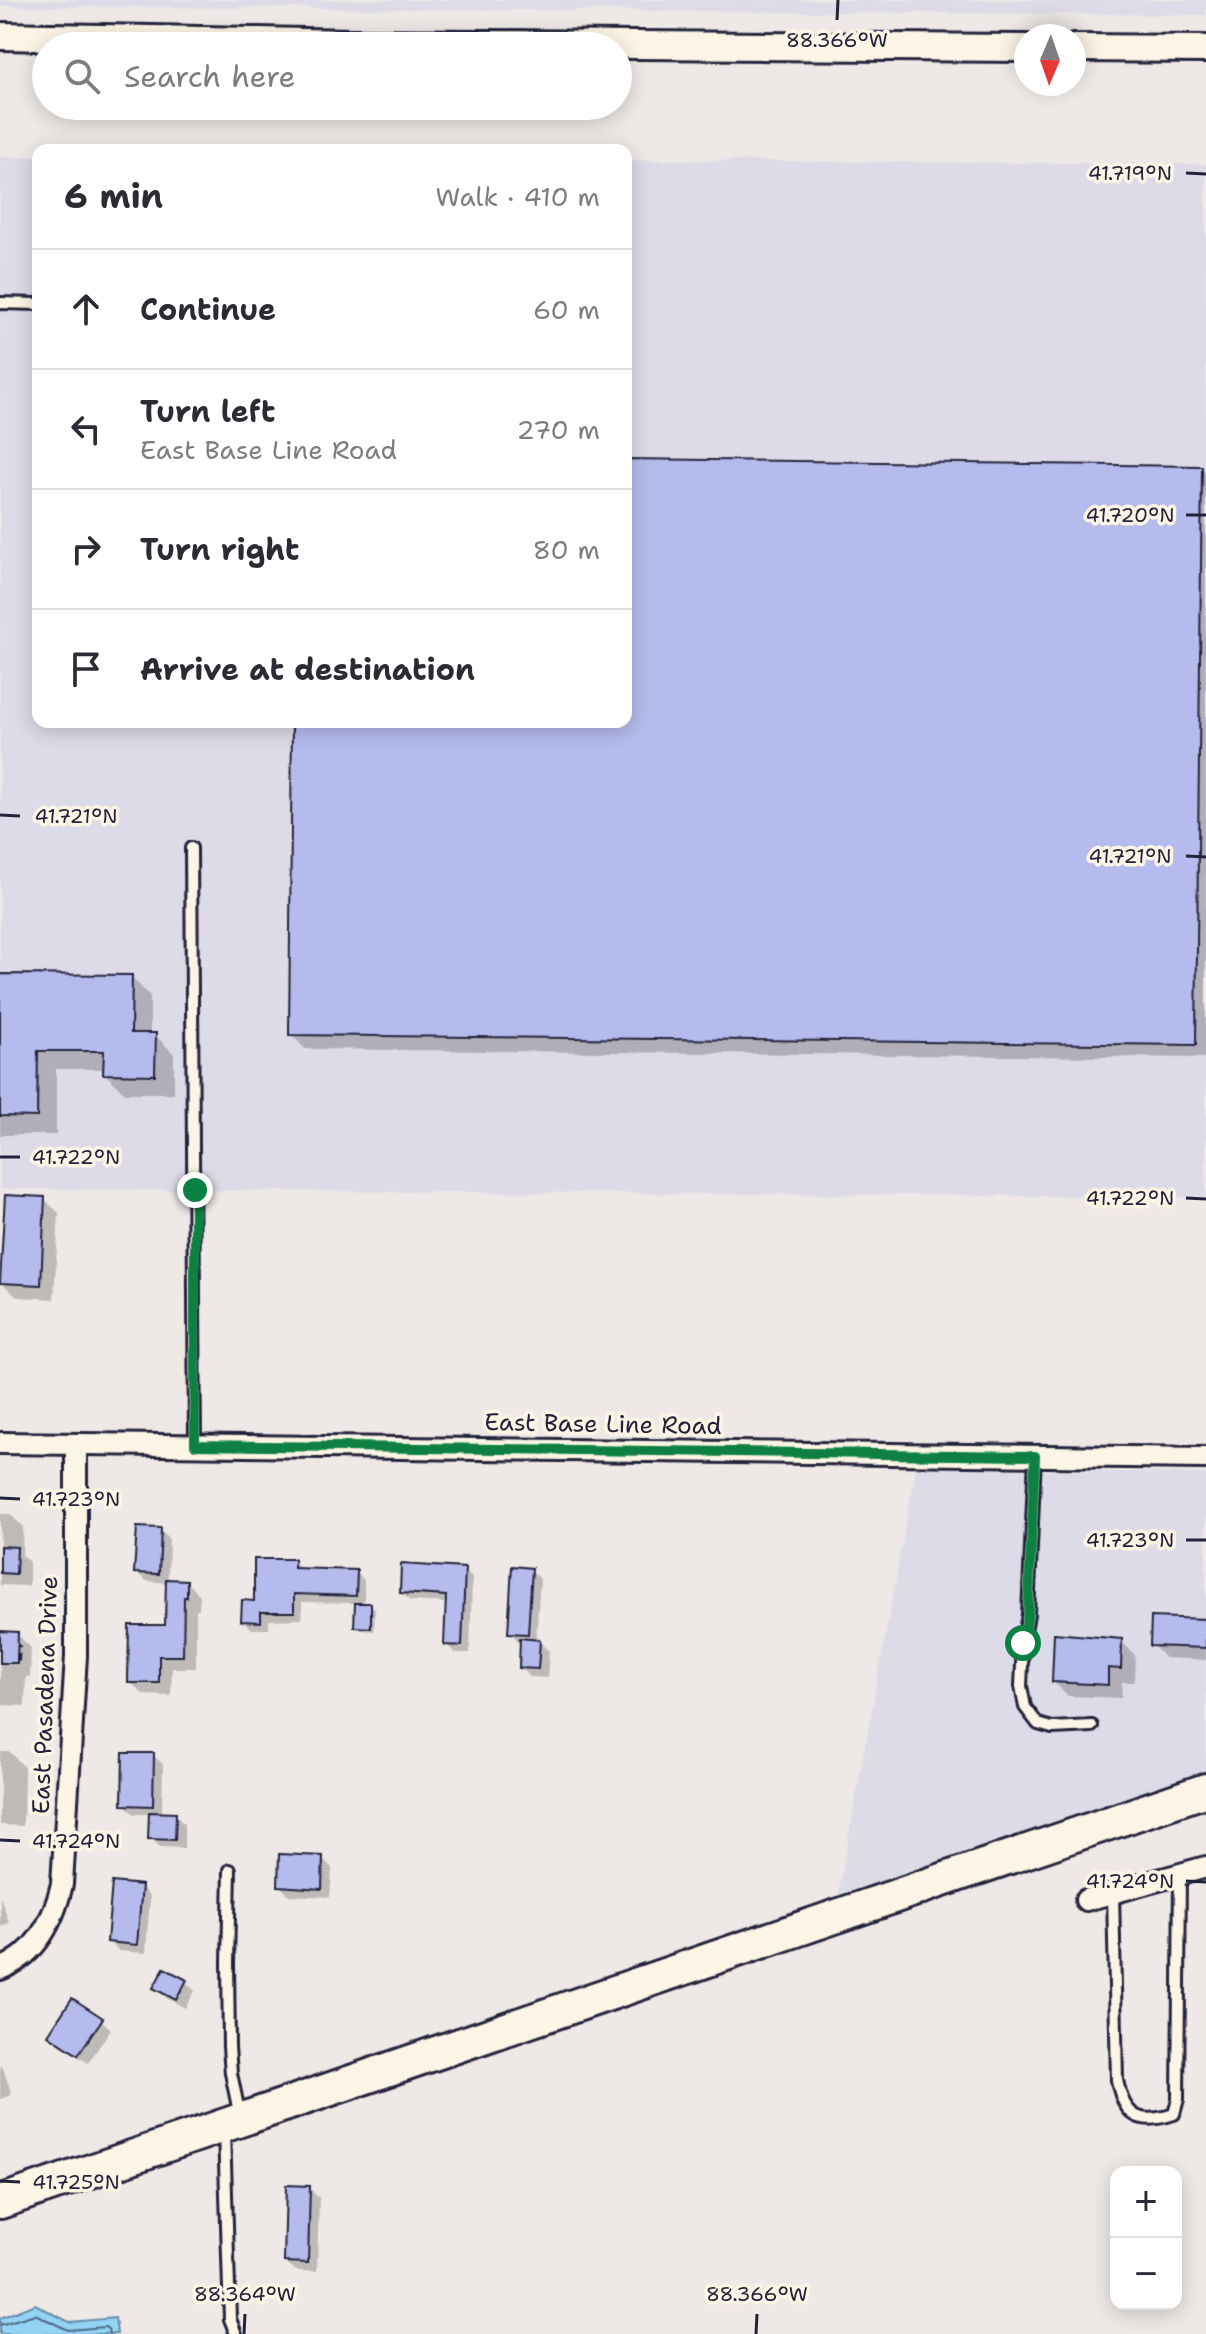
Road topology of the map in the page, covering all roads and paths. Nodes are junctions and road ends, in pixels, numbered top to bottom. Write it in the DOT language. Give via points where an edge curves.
graph roads {
  1 [pos="0,36"];
  2 [pos="32,37"];
  3 [pos="632,46"];
  4 [pos="1014,48"];
  5 [pos="1086,48"];
  6 [pos="1206,49"];
  7 [pos="0,303"];
  8 [pos="32,304"];
  9 [pos="191,848"];
  10 [pos="0,1443"];
  11 [pos="76,1445"];
  12 [pos="195,1445"];
  13 [pos="1035,1456"];
  14 [pos="1206,1458"];
  15 [pos="19,1645"];
  16 [pos="17,1660"];
  17 [pos="1092,1726"];
  18 [pos="1206,1790"];
  19 [pos="1206,1867"];
  20 [pos="230,1870"];
  21 [pos="1180,1874"];
  22 [pos="1113,1892"];
  23 [pos="1086,1900"];
  24 [pos="0,1969"];
  25 [pos="232,2122"];
  26 [pos="0,2202"];
  27 [pos="236,2334"];
  1 -- 2 [label="street"];
  3 -- 4 [label="street"];
  5 -- 6 [label="street"];
  7 -- 8 [label="lane"];
  9 -- 12 [label="lane"];
  10 -- 11 [label="street, East Base Line Road"];
  11 -- 12 [label="street, East Base Line Road"];
  11 -- 24 [label="street, East Pasadena Drive" via="76,1656 62,1884 55,1913 40,1938"];
  12 -- 13 [label="street, East Base Line Road"];
  13 -- 14 [label="street, East Base Line Road"];
  13 -- 17 [label="lane" via="1021,1686 1025,1707 1038,1724 1052,1728"];
  15 -- 16 [label="path"];
  18 -- 25 [label="main road"];
  19 -- 21 [label="street"];
  20 -- 25 [label="lane"];
  21 -- 22 [label="street"];
  21 -- 22 [label="lane" via="1178,2099 1174,2114 1160,2118 1130,2113 1117,2080"];
  22 -- 23 [label="street"];
  25 -- 26 [label="main road"];
  25 -- 27 [label="lane" via="229,2304"];
}
